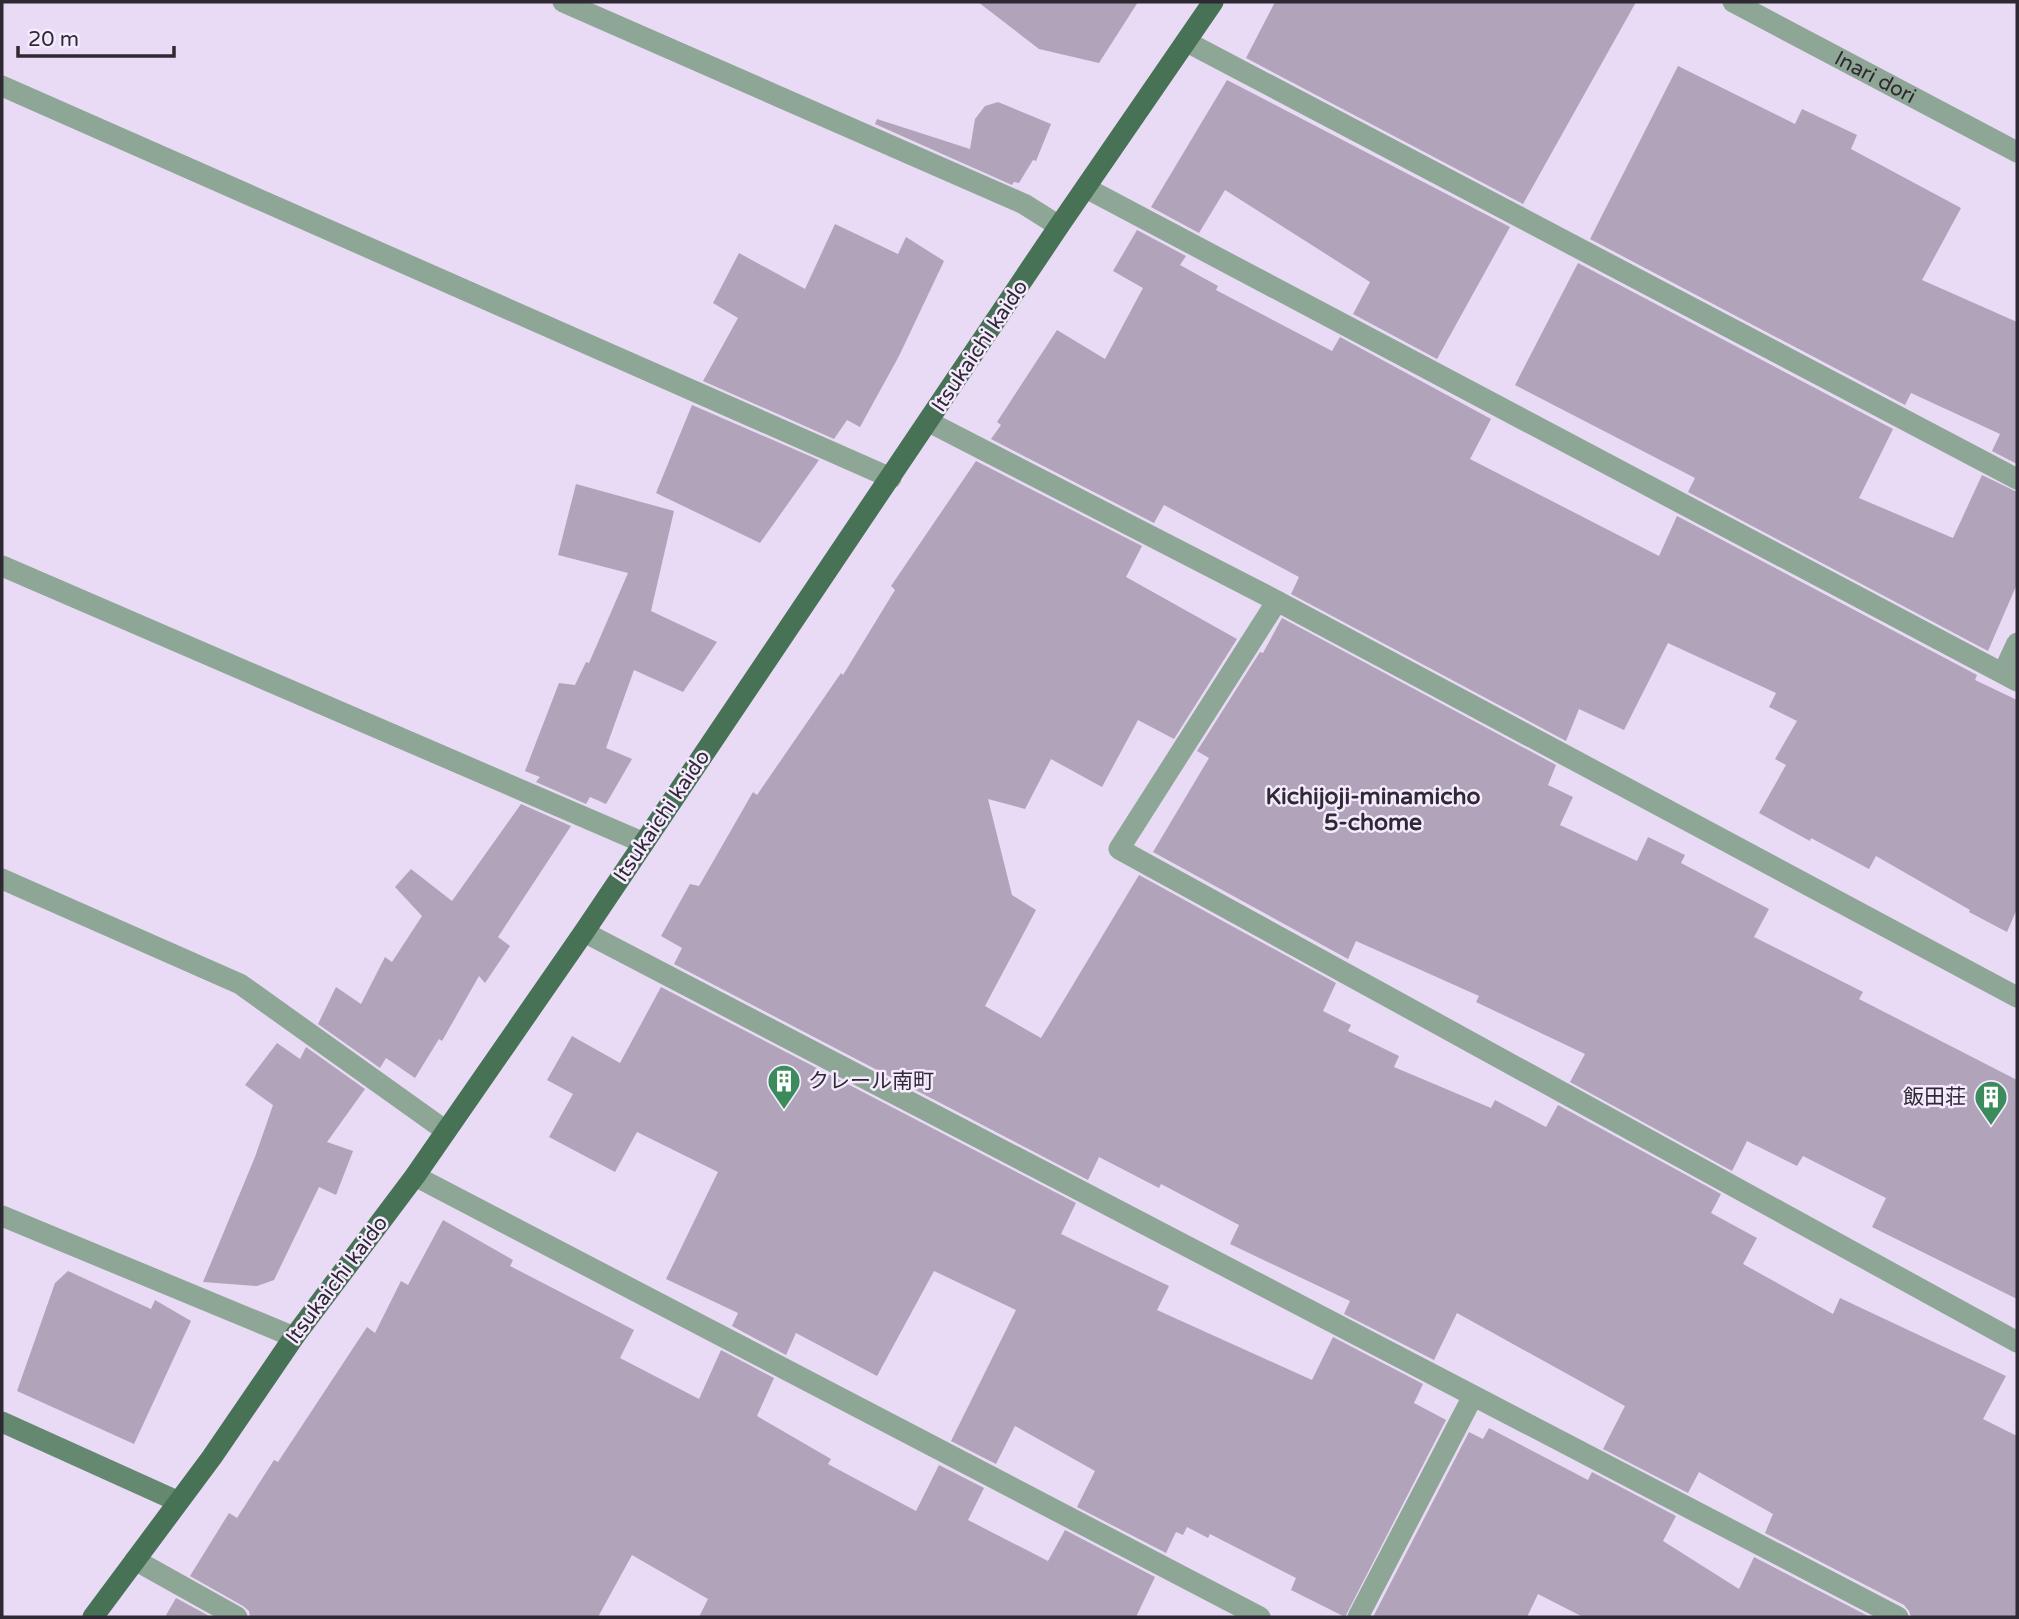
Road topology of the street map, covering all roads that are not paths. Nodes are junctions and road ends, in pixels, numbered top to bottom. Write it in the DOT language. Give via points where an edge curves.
graph roads {
  1 [pos="563,2"];
  2 [pos="1213,2"];
  3 [pos="1733,2"];
  4 [pos="1186,42"];
  5 [pos="2,86"];
  6 [pos="2017,152"];
  7 [pos="1086,188"];
  8 [pos="1059,226"];
  9 [pos="929,422"];
  10 [pos="891,478"];
  11 [pos="2017,479"];
  12 [pos="2,566"];
  13 [pos="1277,601"];
  14 [pos="2017,643"];
  15 [pos="2010,677"];
  16 [pos="644,843"];
  17 [pos="2,879"];
  18 [pos="584,932"];
  19 [pos="2017,998"];
  20 [pos="446,1130"];
  21 [pos="415,1177"];
  22 [pos="2,1216"];
  23 [pos="294,1337"];
  24 [pos="2017,1342"];
  25 [pos="1473,1396"];
  26 [pos="2,1422"];
  27 [pos="177,1501"];
  28 [pos="135,1560"];
  29 [pos="93,1617"];
  30 [pos="237,1617"];
  31 [pos="1260,1617"];
  32 [pos="1358,1617"];
  33 [pos="1898,1617"];
  1 -- 8 [label="street" via="1024,204"];
  2 -- 4 [label="main road, Itsukaichi kaido"];
  3 -- 6 [label="street, Inari dori"];
  4 -- 7 [label="main road, Itsukaichi kaido"];
  4 -- 11 [label="street"];
  5 -- 10 [label="street"];
  7 -- 8 [label="main road, Itsukaichi kaido"];
  7 -- 15 [label="street"];
  8 -- 9 [label="main road, Itsukaichi kaido"];
  9 -- 10 [label="main road, Itsukaichi kaido"];
  9 -- 13 [label="street"];
  10 -- 16 [label="main road, Itsukaichi kaido"];
  12 -- 16 [label="street"];
  13 -- 19 [label="street"];
  13 -- 24 [label="street" via="1119,849"];
  14 -- 15 [label="street"];
  16 -- 18 [label="main road, Itsukaichi kaido"];
  17 -- 20 [label="street" via="240,984"];
  18 -- 20 [label="main road, Itsukaichi kaido"];
  18 -- 25 [label="street"];
  20 -- 21 [label="main road, Itsukaichi kaido"];
  21 -- 23 [label="main road, Itsukaichi kaido"];
  21 -- 31 [label="street"];
  22 -- 23 [label="street"];
  23 -- 27 [label="main road, Itsukaichi kaido"];
  25 -- 32 [label="street"];
  25 -- 33 [label="street"];
  26 -- 27 [label="street"];
  27 -- 28 [label="main road, Itsukaichi kaido"];
  28 -- 29 [label="main road, Itsukaichi kaido"];
  28 -- 30 [label="street"];
}
